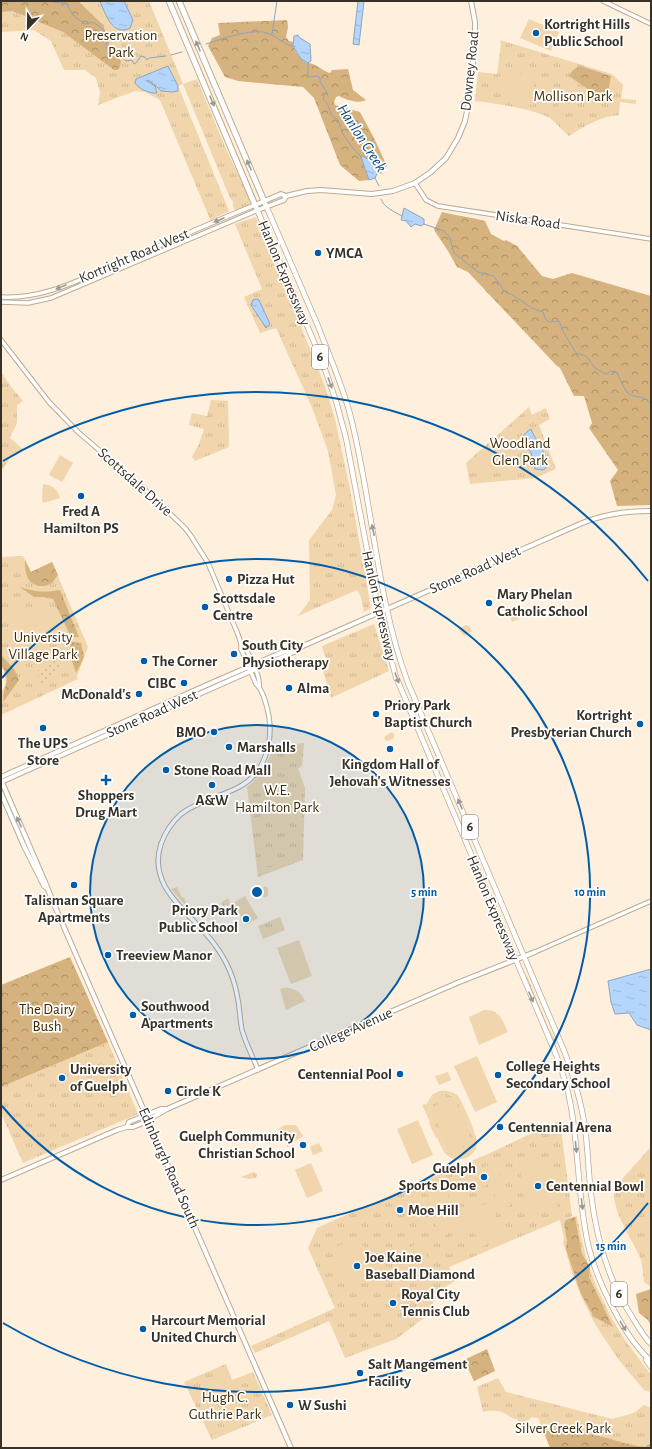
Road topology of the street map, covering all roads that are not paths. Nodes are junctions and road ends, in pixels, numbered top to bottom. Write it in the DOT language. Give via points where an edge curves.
graph roads {
  1 [pos="169,1"];
  2 [pos="179,1"];
  3 [pos="471,1"];
  4 [pos="603,1"];
  5 [pos="651,24"];
  6 [pos="415,183"];
  7 [pos="265,204"];
  8 [pos="257,208"];
  9 [pos="651,239"];
  10 [pos="1,297"];
  11 [pos="1,302"];
  12 [pos="1,340"];
  13 [pos="651,511"];
  14 [pos="388,609"];
  15 [pos="378,613"];
  16 [pos="252,668"];
  17 [pos="210,686"];
  18 [pos="195,690"];
  19 [pos="192,696"];
  20 [pos="158,706"];
  21 [pos="156,712"];
  22 [pos="46,757"];
  23 [pos="43,764"];
  24 [pos="1,777"];
  25 [pos="1,781"];
  26 [pos="1,793"];
  27 [pos="46,888"];
  28 [pos="651,901"];
  29 [pos="535,952"];
  30 [pos="524,956"];
  31 [pos="515,961"];
  32 [pos="258,1070"];
  33 [pos="167,1109"];
  34 [pos="145,1115"];
  35 [pos="148,1120"];
  36 [pos="127,1127"];
  37 [pos="1,1180"];
  38 [pos="651,1344"];
  39 [pos="642,1353"];
  40 [pos="651,1361"];
  41 [pos="651,1367"];
  42 [pos="291,1448"];
  1 -- 8 [label="highway, Hanlon Expressway / 6, one-way"];
  7 -- 2 [label="highway, Hanlon Expressway / 6, one-way"];
  3 -- 6 [label="main road, Downey Road" via="475,42 469,101 464,121 458,138 446,158"];
  4 -- 5 [label="street"];
  6 -- 7 [label="main road, Downey Road" via="393,191 372,194 322,190 286,196 281,194"];
  6 -- 9 [label="street, Niska Road" via="426,200 438,206"];
  7 -- 8 [label="main road, Kortright Road West"];
  14 -- 7 [label="highway, Hanlon Expressway / 6, one-way" via="355,436 345,397"];
  8 -- 10 [label="street, Kortright Road West, one-way" via="53,291 30,296"];
  8 -- 11 [label="street, Kortright Road West" via="51,298 28,303"];
  8 -- 15 [label="highway, Hanlon Expressway / 6, one-way" via="321,358 340,412"];
  12 -- 16 [label="street, Scottsdale Drive" via="49,402 78,432 185,528 208,563 241,643 241,649"];
  13 -- 14 [label="main road, Stone Road West" via="624,512 589,520"];
  14 -- 15 [label="main road, Stone Road West"];
  30 -- 14 [label="highway, Hanlon Expressway / 6, one-way" via="408,683 398,655"];
  15 -- 16 [label="main road, Stone Road West" via="296,651"];
  15 -- 31 [label="highway, Hanlon Expressway / 6, one-way" via="402,691"];
  16 -- 17 [label="main road, Stone Road West"];
  16 -- 32 [label="street, Scottsdale Drive" via="256,684 267,706 270,725 269,745 261,765 249,780 239,787 194,807 178,818 163,839 159,860 161,876 168,893 208,936 225,961 236,989 243,1032"];
  17 -- 18 [label="main road, Stone Road West"];
  17 -- 19 [label="main road, Stone Road West"];
  18 -- 19 [label="main road"];
  18 -- 20 [label="main road, Stone Road West"];
  19 -- 21 [label="main road, Stone Road West"];
  20 -- 21 [label="main road"];
  20 -- 22 [label="main road, Stone Road West"];
  21 -- 23 [label="main road, Stone Road West"];
  22 -- 23 [label="main road"];
  22 -- 24 [label="main road, Stone Road West"];
  23 -- 25 [label="main road, Stone Road West"];
  27 -- 25 [label="main road, Edinburgh Road South, one-way" via="46,882"];
  26 -- 27 [label="main road, Edinburgh Road South"];
  27 -- 34 [label="main road, Edinburgh Road South"];
  28 -- 29 [label="street"];
  29 -- 30 [label="main road, College Avenue"];
  30 -- 31 [label="main road, College Avenue"];
  30 -- 38 [label="highway, Hanlon Expressway / 6" via="573,1075 584,1121 596,1229 605,1263 623,1302"];
  31 -- 32 [label="main road, College Avenue" via="457,983"];
  31 -- 39 [label="highway, Hanlon Expressway / 6, one-way" via="560,1065 568,1093 576,1140 585,1228 592,1260 618,1318"];
  32 -- 33 [label="main road, College Avenue"];
  33 -- 34 [label="main road"];
  33 -- 35 [label="main road"];
  34 -- 35 [label="main road, Edinburgh Road South"];
  34 -- 36 [label="main road" via="130,1122"];
  35 -- 36 [label="main road"];
  35 -- 42 [label="main road, Edinburgh Road South"];
  36 -- 37 [label="main road"];
  39 -- 40 [label="highway, Hanlon Expressway / 6"];
  39 -- 41 [label="highway"];
}
